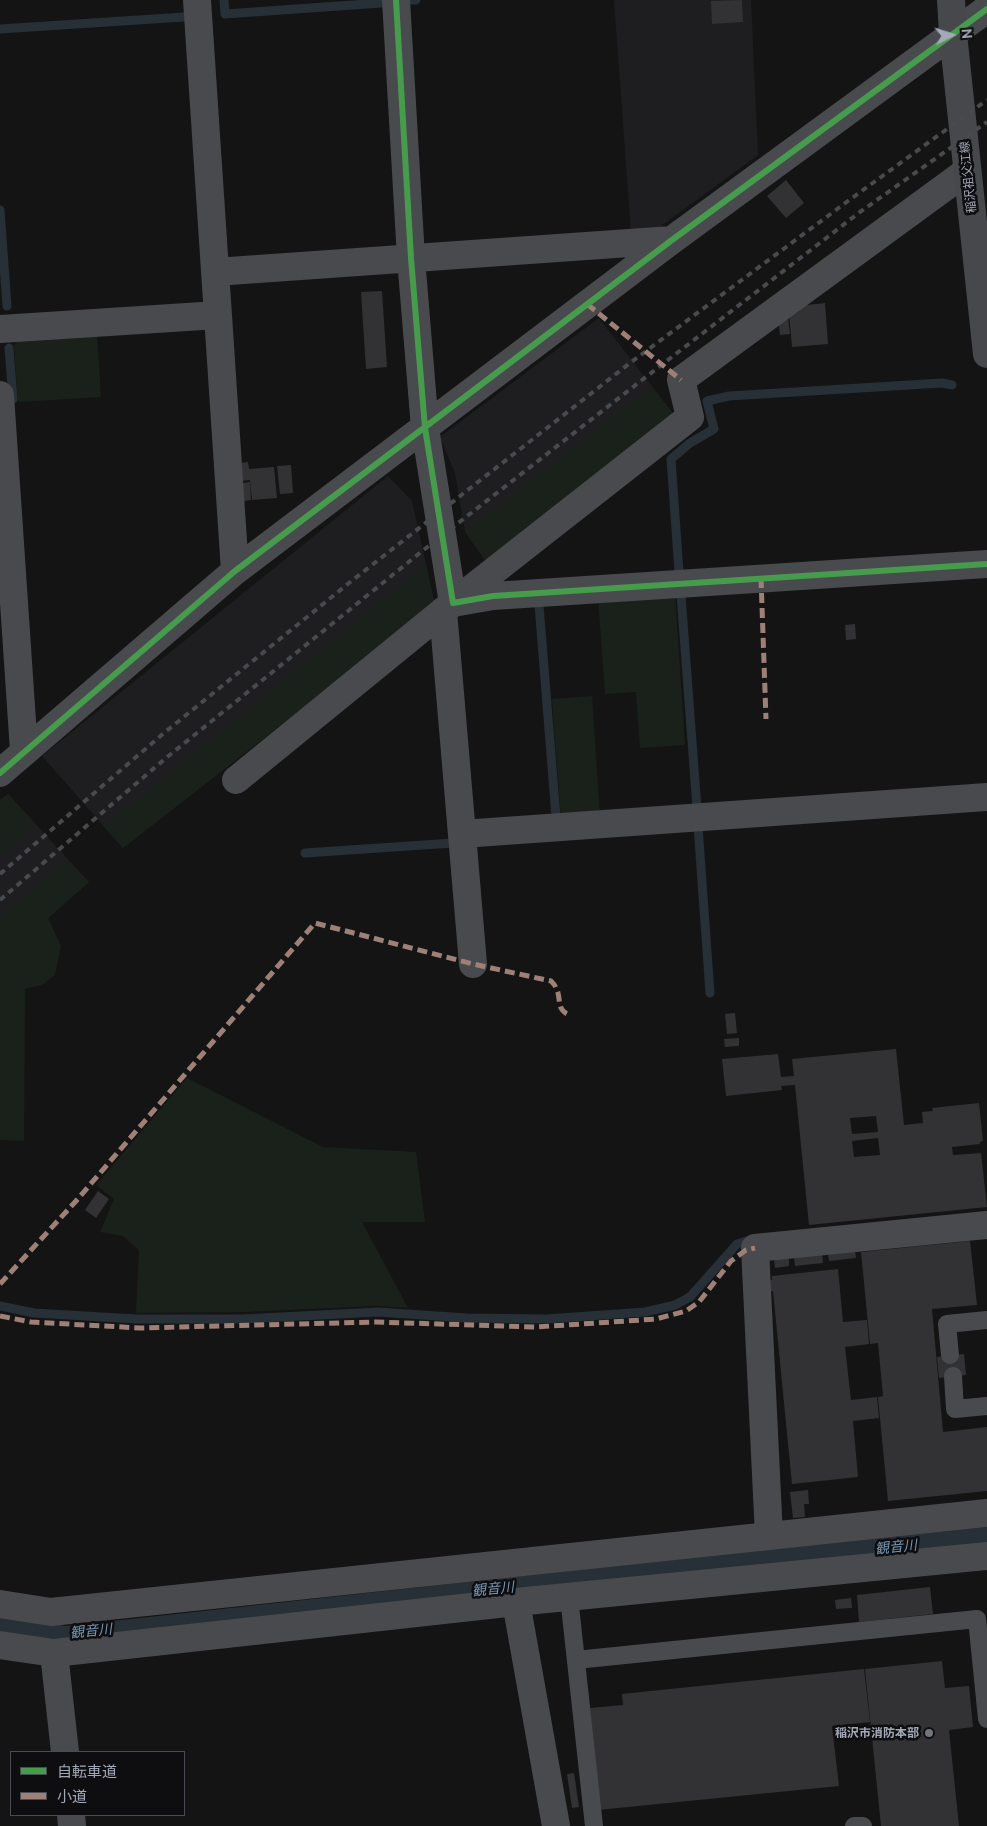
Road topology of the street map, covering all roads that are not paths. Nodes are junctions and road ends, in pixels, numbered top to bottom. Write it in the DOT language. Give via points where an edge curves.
graph roads {
  1 [pos="197,0"];
  2 [pos="396,0"];
  3 [pos="951,0"];
  4 [pos="987,9"];
  5 [pos="953,34"];
  6 [pos="968,171"];
  7 [pos="982,201"];
  8 [pos="672,240"];
  9 [pos="411,258"];
  10 [pos="215,272"];
  11 [pos="218,315"];
  12 [pos="0,330"];
  13 [pos="987,354"];
  14 [pos="0,395"];
  15 [pos="424,428"];
  16 [pos="987,564"];
  17 [pos="235,571"];
  18 [pos="448,607"];
  19 [pos="24,751"];
  20 [pos="0,773"];
  21 [pos="236,780"];
  22 [pos="987,797"];
  23 [pos="462,834"];
  24 [pos="473,964"];
  25 [pos="987,1225"];
  26 [pos="987,1320"];
  27 [pos="950,1355"];
  28 [pos="952,1376"];
  29 [pos="987,1406"];
  30 [pos="987,1513"];
  31 [pos="769,1536"];
  32 [pos="987,1556"];
  33 [pos="517,1587"];
  34 [pos="569,1596"];
  35 [pos="0,1604"];
  36 [pos="0,1645"];
  37 [pos="54,1653"];
  38 [pos="576,1660"];
  39 [pos="987,1719"];
  40 [pos="65,1751"];
  41 [pos="556,1826"];
  42 [pos="594,1826"];
  43 [pos="854,1826"];
  44 [pos="863,1826"];
  1 -- 10 [label="street"];
  2 -- 9 [label="street"];
  3 -- 5 [label="main road, 稲沢祖父江線"];
  4 -- 5 [label="street"];
  5 -- 6 [label="main road, 稲沢祖父江線"];
  5 -- 8 [label="street"];
  6 -- 7 [label="main road, 稲沢祖父江線"];
  6 -- 18 [label="street" via="681,380 690,417"];
  7 -- 13 [label="main road, 稲沢祖父江線"];
  8 -- 9 [label="street"];
  8 -- 15 [label="street"];
  9 -- 10 [label="street"];
  9 -- 15 [label="street"];
  10 -- 11 [label="street"];
  11 -- 12 [label="street"];
  11 -- 17 [label="street"];
  14 -- 19 [label="street"];
  15 -- 17 [label="street"];
  15 -- 18 [label="street"];
  16 -- 18 [label="street" via="503,596"];
  17 -- 19 [label="street"];
  18 -- 21 [label="street"];
  18 -- 23 [label="street"];
  19 -- 20 [label="street"];
  22 -- 23 [label="street"];
  23 -- 24 [label="street"];
  25 -- 31 [label="street" via="755,1248"];
  26 -- 27 [label="lane" via="947,1324"];
  28 -- 29 [label="lane" via="955,1409"];
  30 -- 31 [label="street"];
  31 -- 33 [label="street"];
  32 -- 34 [label="street"];
  33 -- 34 [label="street"];
  33 -- 35 [label="street" via="51,1612"];
  33 -- 37 [label="street"];
  33 -- 41 [label="street"];
  34 -- 38 [label="lane"];
  36 -- 37 [label="street"];
  37 -- 40 [label="street"];
  38 -- 39 [label="lane" via="977,1619"];
  38 -- 42 [label="lane"];
  43 -- 44 [label="lane"];
}
